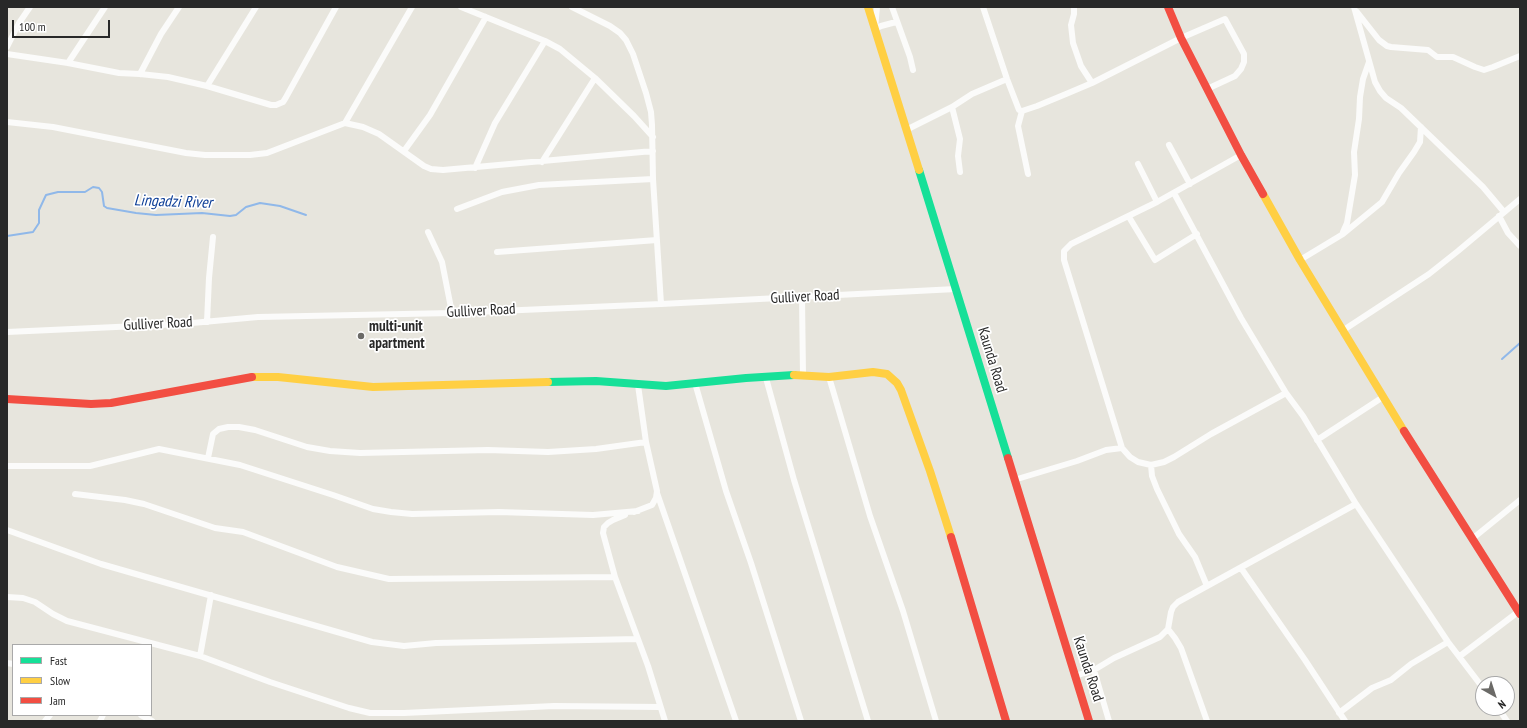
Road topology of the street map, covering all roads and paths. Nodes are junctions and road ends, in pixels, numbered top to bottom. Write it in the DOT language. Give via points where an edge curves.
graph roads {
  1 [pos="30,7"];
  2 [pos="106,7"];
  3 [pos="179,7"];
  4 [pos="256,7"];
  5 [pos="336,7"];
  6 [pos="412,7"];
  7 [pos="461,7"];
  8 [pos="572,7"];
  9 [pos="868,7"];
  10 [pos="877,7"];
  11 [pos="892,7"];
  12 [pos="983,7"];
  13 [pos="1074,7"];
  14 [pos="1168,7"];
  15 [pos="1354,7"];
  16 [pos="486,17"];
  17 [pos="896,22"];
  18 [pos="875,29"];
  19 [pos="1181,38"];
  20 [pos="546,41"];
  21 [pos="7,46"];
  22 [pos="7,54"];
  23 [pos="1520,56"];
  24 [pos="68,62"];
  25 [pos="1369,62"];
  26 [pos="913,70"];
  27 [pos="140,74"];
  28 [pos="595,78"];
  29 [pos="1007,79"];
  30 [pos="1092,83"];
  31 [pos="206,86"];
  32 [pos="1207,89"];
  33 [pos="952,107"];
  34 [pos="1022,111"];
  35 [pos="7,122"];
  36 [pos="345,122"];
  37 [pos="1421,127"];
  38 [pos="906,130"];
  39 [pos="653,137"];
  40 [pos="1170,145"];
  41 [pos="404,151"];
  42 [pos="653,151"];
  43 [pos="1241,156"];
  44 [pos="542,162"];
  45 [pos="1138,164"];
  46 [pos="475,168"];
  47 [pos="960,172"];
  48 [pos="1028,174"];
  49 [pos="653,179"];
  50 [pos="1190,184"];
  51 [pos="1174,193"];
  52 [pos="1520,199"];
  53 [pos="1157,202"];
  54 [pos="457,209"];
  55 [pos="1501,214"];
  56 [pos="1129,217"];
  57 [pos="428,232"];
  58 [pos="1197,234"];
  59 [pos="1343,234"];
  60 [pos="213,237"];
  61 [pos="657,240"];
  62 [pos="1520,246"];
  63 [pos="497,252"];
  64 [pos="1300,260"];
  65 [pos="956,289"];
  66 [pos="802,298"];
  67 [pos="661,304"];
  68 [pos="452,313"];
  69 [pos="207,322"];
  70 [pos="1342,331"];
  71 [pos="7,332"];
  72 [pos="804,375"];
  73 [pos="829,377"];
  74 [pos="766,378"];
  75 [pos="695,383"];
  76 [pos="638,385"];
  77 [pos="1286,393"];
  78 [pos="1383,397"];
  79 [pos="7,399"];
  80 [pos="1317,440"];
  81 [pos="646,442"];
  82 [pos="1122,448"];
  83 [pos="208,458"];
  84 [pos="1151,465"];
  85 [pos="7,466"];
  86 [pos="1014,480"];
  87 [pos="657,491"];
  88 [pos="75,494"];
  89 [pos="1520,500"];
  90 [pos="1356,504"];
  91 [pos="638,511"];
  92 [pos="7,530"];
  93 [pos="1472,539"];
  94 [pos="1241,568"];
  95 [pos="615,577"];
  96 [pos="1207,586"];
  97 [pos="211,595"];
  98 [pos="7,596"];
  99 [pos="1519,613"];
  100 [pos="1168,629"];
  101 [pos="638,639"];
  102 [pos="1448,642"];
  103 [pos="200,656"];
  104 [pos="1460,656"];
  105 [pos="1094,670"];
  106 [pos="1075,676"];
  107 [pos="1475,677"];
  108 [pos="660,708"];
  109 [pos="1339,713"];
  110 [pos="143,716"];
  111 [pos="1004,720"];
  112 [pos="152,721"];
  113 [pos="664,721"];
  114 [pos="736,721"];
  115 [pos="801,721"];
  116 [pos="868,721"];
  117 [pos="936,721"];
  118 [pos="1089,721"];
  119 [pos="1109,721"];
  120 [pos="1207,721"];
  121 [pos="1345,721"];
  1 -- 21 [label="street"];
  2 -- 24 [label="street"];
  3 -- 27 [label="street"];
  4 -- 31 [label="street"];
  5 -- 31 [label="street" via="283,102 271,105"];
  6 -- 36 [label="street"];
  7 -- 16 [label="street"];
  8 -- 39 [label="street" via="610,26 626,40 646,93"];
  9 -- 18 [label="street, Kaunda Road"];
  10 -- 18 [label="street"];
  11 -- 17 [label="street"];
  12 -- 29 [label="street"];
  13 -- 30 [label="street" via="1071,25 1073,43 1081,66"];
  14 -- 19 [label="street"];
  15 -- 23 [label="street" via="1371,31 1386,46 1428,50 1437,56 1450,56 1484,70"];
  15 -- 25 [label="street"];
  16 -- 20 [label="street"];
  16 -- 41 [label="street" via="430,115"];
  17 -- 18 [label="street"];
  17 -- 26 [label="street"];
  18 -- 38 [label="street, Kaunda Road"];
  19 -- 30 [label="street"];
  19 -- 32 [label="street"];
  19 -- 32 [label="street" via="1225,19 1244,54 1244,62 1235,76"];
  20 -- 28 [label="street" via="574,59"];
  20 -- 46 [label="street" via="495,123"];
  22 -- 24 [label="street"];
  24 -- 27 [label="street" via="113,72"];
  25 -- 37 [label="street" via="1380,91"];
  25 -- 59 [label="street" via="1360,97 1352,202"];
  27 -- 31 [label="street" via="168,77"];
  28 -- 39 [label="street"];
  28 -- 44 [label="street"];
  29 -- 33 [label="street" via="972,94"];
  29 -- 34 [label="street" via="1017,106"];
  30 -- 34 [label="street"];
  32 -- 43 [label="street"];
  33 -- 38 [label="street"];
  33 -- 47 [label="street" via="960,139"];
  34 -- 48 [label="street" via="1018,126"];
  35 -- 36 [label="street" via="54,127 186,153 218,155 267,153"];
  36 -- 41 [label="street" via="363,126"];
  37 -- 55 [label="street" via="1484,187"];
  37 -- 59 [label="street" via="1420,142 1386,196"];
  38 -- 65 [label="street, Kaunda Road"];
  39 -- 42 [label="street"];
  40 -- 50 [label="street"];
  41 -- 46 [label="street" via="431,169"];
  42 -- 44 [label="street"];
  42 -- 49 [label="street"];
  43 -- 50 [label="street"];
  43 -- 64 [label="street"];
  44 -- 46 [label="street"];
  45 -- 53 [label="street"];
  49 -- 54 [label="street" via="539,185 502,192"];
  49 -- 61 [label="street"];
  50 -- 51 [label="street"];
  51 -- 53 [label="street"];
  51 -- 58 [label="street"];
  52 -- 55 [label="street"];
  53 -- 56 [label="street"];
  55 -- 62 [label="street" via="1508,233"];
  55 -- 70 [label="street" via="1429,274"];
  56 -- 58 [label="street" via="1155,260"];
  56 -- 82 [label="street" via="1071,244 1064,251 1064,260"];
  57 -- 68 [label="street" via="442,262"];
  58 -- 77 [label="street"];
  59 -- 64 [label="street"];
  60 -- 69 [label="street"];
  61 -- 63 [label="street"];
  61 -- 67 [label="street"];
  64 -- 70 [label="street"];
  65 -- 66 [label="street, Gulliver Road"];
  65 -- 86 [label="street, Kaunda Road"];
  66 -- 67 [label="street, Gulliver Road"];
  66 -- 72 [label="street"];
  67 -- 68 [label="street, Gulliver Road"];
  68 -- 69 [label="street, Gulliver Road" via="258,317"];
  69 -- 71 [label="street, Gulliver Road"];
  70 -- 78 [label="street"];
  72 -- 73 [label="street"];
  72 -- 74 [label="street"];
  73 -- 111 [label="street" via="880,372 892,378 901,390 972,604"];
  73 -- 117 [label="street" via="870,516 903,611"];
  74 -- 75 [label="street"];
  74 -- 116 [label="street" via="794,480"];
  75 -- 76 [label="street"];
  75 -- 115 [label="street" via="726,491"];
  76 -- 79 [label="street" via="596,381 373,387 278,377 250,377 111,403"];
  76 -- 81 [label="street"];
  77 -- 80 [label="street"];
  77 -- 84 [label="street" via="1174,457"];
  78 -- 80 [label="street"];
  78 -- 93 [label="street"];
  80 -- 90 [label="street"];
  81 -- 83 [label="street" via="548,452 488,450 360,453 307,447 255,430 228,427 213,434"];
  81 -- 87 [label="street"];
  82 -- 84 [label="street" via="1138,462"];
  82 -- 86 [label="street" via="1102,451"];
  83 -- 85 [label="street" via="159,449 90,466"];
  83 -- 91 [label="street" via="240,465 373,509 391,512 593,515"];
  84 -- 96 [label="street" via="1152,476 1160,495 1179,534 1195,557"];
  86 -- 106 [label="street, Kaunda Road"];
  87 -- 91 [label="street" via="652,505"];
  87 -- 114 [label="street"];
  88 -- 95 [label="street" via="144,504 215,528 243,532 337,567 389,579"];
  89 -- 93 [label="street"];
  90 -- 94 [label="street"];
  90 -- 102 [label="street"];
  91 -- 95 [label="street" via="613,520 604,528 603,533"];
  92 -- 97 [label="street" via="101,564"];
  93 -- 99 [label="street"];
  94 -- 96 [label="street"];
  94 -- 109 [label="street"];
  95 -- 101 [label="street"];
  96 -- 100 [label="street" via="1173,607"];
  97 -- 101 [label="street" via="372,642 404,646 436,643"];
  97 -- 103 [label="street"];
  98 -- 103 [label="street" via="35,602 67,621"];
  99 -- 104 [label="street"];
  100 -- 105 [label="street" via="1160,637"];
  100 -- 120 [label="street" via="1181,648"];
  101 -- 108 [label="street"];
  102 -- 104 [label="street"];
  102 -- 109 [label="street" via="1391,680 1372,688"];
  103 -- 108 [label="street" via="270,682 370,713 554,706"];
  104 -- 107 [label="street"];
  105 -- 106 [label="street"];
  105 -- 119 [label="street"];
  106 -- 118 [label="street, Kaunda Road"];
  108 -- 113 [label="street"];
  109 -- 121 [label="street"];
  110 -- 112 [label="street"];
}
